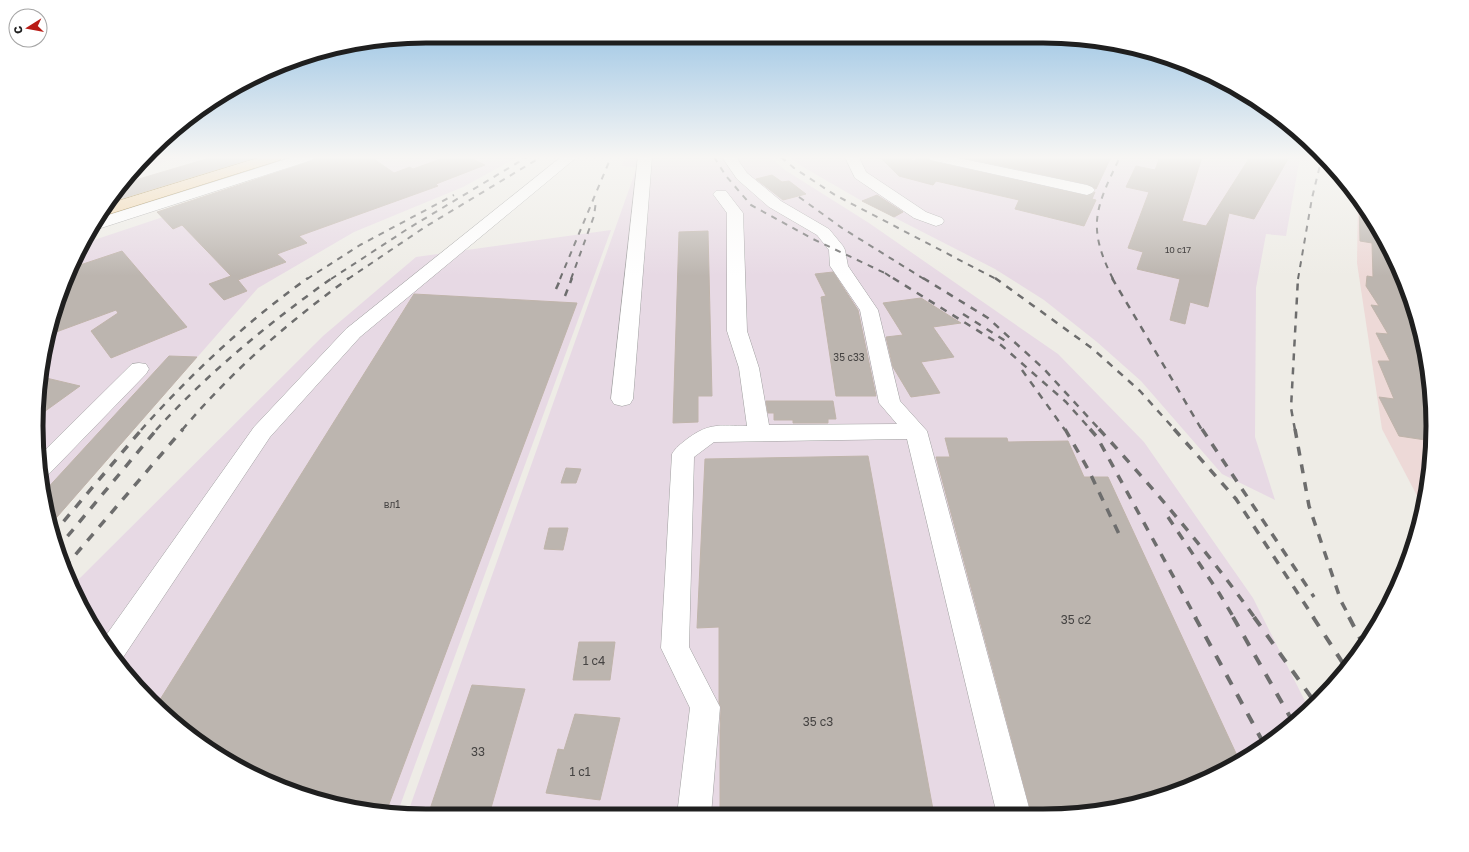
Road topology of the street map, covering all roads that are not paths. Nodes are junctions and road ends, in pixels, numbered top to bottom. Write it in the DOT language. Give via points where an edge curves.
graph roads {
  1 [pos="148,197"];
  2 [pos="184,197"];
  3 [pos="521,197"];
  4 [pos="641,197"];
  5 [pos="723,197"];
  6 [pos="766,197"];
  7 [pos="893,197"];
  8 [pos="111,208"];
  9 [pos="936,221"];
  10 [pos="101,223"];
  11 [pos="139,369"];
  12 [pos="622,399"];
  13 [pos="916,431"];
  14 [pos="759,434"];
  15 [pos="45,464"];
  16 [pos="114,647"];
  17 [pos="695,809"];
  18 [pos="1012,809"];
  1 -- 8 [label="main road"];
  2 -- 10 [label="street"];
  3 -- 16 [label="street" via="352,333 262,432"];
  4 -- 12 [label="street"];
  5 -- 14 [label="street" via="735,213 736,331 749,368"];
  6 -- 13 [label="street" via="823,232 837,250 838,266 869,310 890,403"];
  7 -- 9 [label="street" via="920,215"];
  11 -- 15 [label="street"];
  13 -- 14 [label="street"];
  13 -- 18 [label="street"];
  14 -- 17 [label="street" via="709,434 683,454 675,648 705,707"];
}
